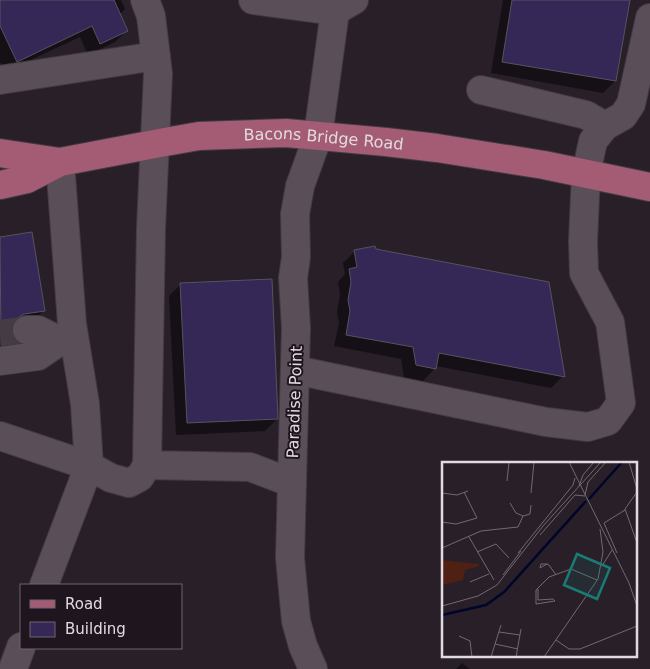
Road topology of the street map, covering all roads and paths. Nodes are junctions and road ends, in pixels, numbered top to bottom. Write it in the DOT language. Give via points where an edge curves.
graph roads {
  1 [pos="145,0"];
  2 [pos="253,0"];
  3 [pos="344,6"];
  4 [pos="650,18"];
  5 [pos="156,56"];
  6 [pos="0,80"];
  7 [pos="481,90"];
  8 [pos="605,126"];
  9 [pos="318,136"];
  10 [pos="154,144"];
  11 [pos="0,153"];
  12 [pos="60,162"];
  13 [pos="586,174"];
  14 [pos="0,185"];
  15 [pos="650,187"];
  16 [pos="28,338"];
  17 [pos="67,339"];
  18 [pos="0,353"];
  19 [pos="295,370"];
  20 [pos="0,436"];
  21 [pos="147,465"];
  22 [pos="89,466"];
  23 [pos="292,483"];
  24 [pos="44,584"];
  25 [pos="20,649"];
  26 [pos="13,669"];
  27 [pos="313,669"];
  1 -- 5 [label="street" via="151,16"];
  2 -- 3 [label="street"];
  3 -- 9 [label="street, Paradise Point"];
  4 -- 8 [label="street" via="630,104 622,116"];
  5 -- 6 [label="street"];
  5 -- 10 [label="street"];
  7 -- 8 [label="street" via="586,115"];
  8 -- 13 [label="street" via="594,141"];
  9 -- 10 [label="main road, Bacons Bridge Road" via="286,133 199,136"];
  9 -- 13 [label="main road, Bacons Bridge Road" via="438,148"];
  9 -- 19 [label="street, Paradise Point" via="300,186 296,214 293,278"];
  10 -- 12 [label="main road, Bacons Bridge Road"];
  10 -- 21 [label="street"];
  11 -- 12 [label="main road"];
  12 -- 14 [label="main road, Bacons Bridge Road" via="27,179"];
  12 -- 17 [label="street"];
  13 -- 15 [label="main road, Bacons Bridge Road"];
  13 -- 19 [label="street" via="584,274 610,322 621,403 608,422 588,427 546,422"];
  16 -- 17 [label="street"];
  17 -- 18 [label="street" via="38,356"];
  17 -- 22 [label="street" via="85,404"];
  19 -- 23 [label="street, Paradise Point"];
  20 -- 22 [label="street"];
  21 -- 22 [label="street" via="140,477 129,483"];
  21 -- 23 [label="street" via="250,467"];
  22 -- 24 [label="street"];
  23 -- 27 [label="street, Paradise Point" via="290,558 296,621"];
  25 -- 26 [label="street"];
}
